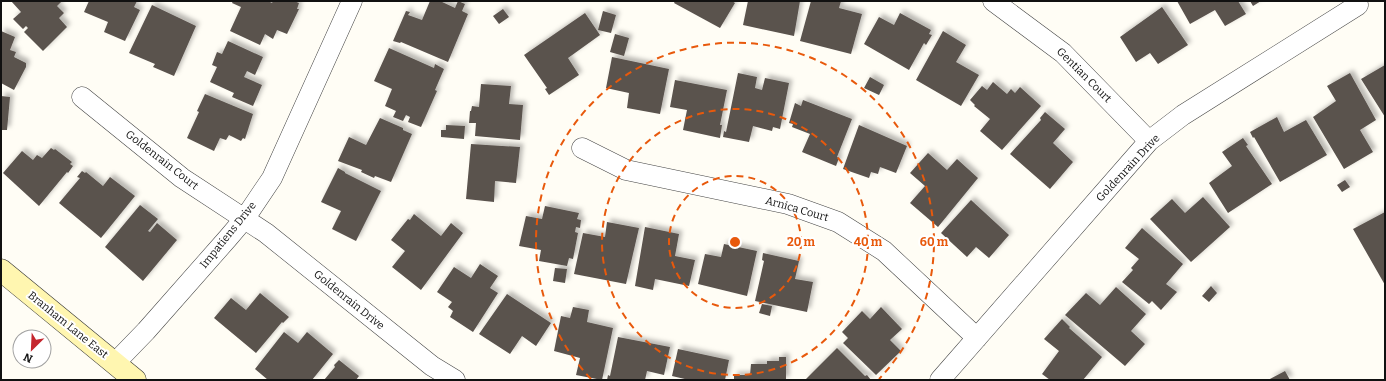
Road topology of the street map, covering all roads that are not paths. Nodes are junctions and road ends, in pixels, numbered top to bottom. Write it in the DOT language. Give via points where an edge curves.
graph roads {
  1 [pos="352,1"];
  2 [pos="993,1"];
  3 [pos="1357,3"];
  4 [pos="82,97"];
  5 [pos="1149,141"];
  6 [pos="582,148"];
  7 [pos="244,218"];
  8 [pos="1,270"];
  9 [pos="977,338"];
  10 [pos="115,363"];
  11 [pos="135,380"];
  12 [pos="455,380"];
  13 [pos="940,380"];
  1 -- 7 [label="street, Impatiens Drive" via="272,178"];
  2 -- 5 [label="street, Gentian Court" via="1063,53"];
  3 -- 5 [label="street, Goldenrain Drive" via="1183,114"];
  4 -- 7 [label="street, Goldenrain Court" via="182,178"];
  5 -- 9 [label="street, Goldenrain Drive"];
  6 -- 9 [label="street, Arnica Court" via="626,170 788,204 838,222 884,251"];
  7 -- 10 [label="street, Impatiens Drive"];
  7 -- 12 [label="street, Goldenrain Drive" via="432,366"];
  8 -- 10 [label="street, Branham Lane East"];
  9 -- 13 [label="street, Goldenrain Drive"];
  10 -- 11 [label="street, Branham Lane East"];
}
